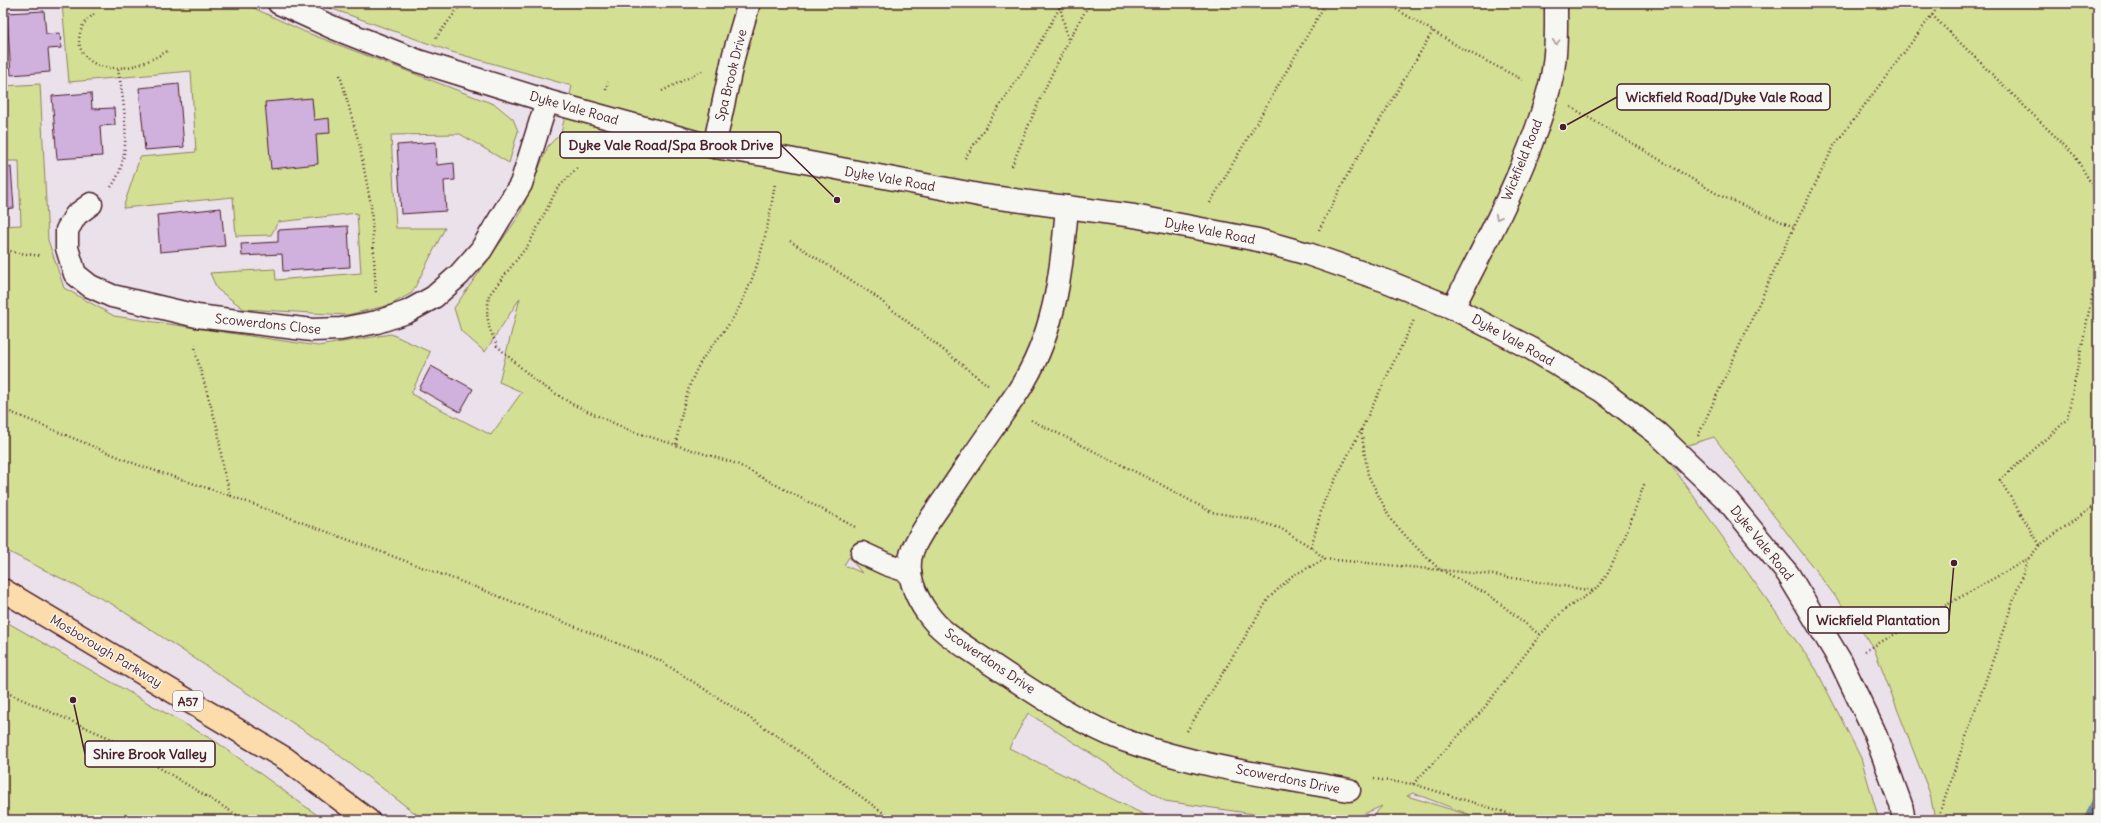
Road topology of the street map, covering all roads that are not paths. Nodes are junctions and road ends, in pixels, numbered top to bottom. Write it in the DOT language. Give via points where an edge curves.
graph roads {
  1 [pos="280,3"];
  2 [pos="749,3"];
  3 [pos="1556,3"];
  4 [pos="548,101"];
  5 [pos="714,147"];
  6 [pos="91,204"];
  7 [pos="1068,207"];
  8 [pos="1453,308"];
  9 [pos="862,553"];
  10 [pos="910,572"];
  11 [pos="3,590"];
  12 [pos="1358,784"];
  13 [pos="368,820"];
  14 [pos="1904,820"];
  1 -- 4 [label="street, Dyke Vale Road" via="334,28 418,61"];
  2 -- 5 [label="street, Spa Brook Drive" via="734,54"];
  3 -- 8 [label="street, Wickfield Road, one-way" via="1556,44 1548,94 1521,171"];
  4 -- 5 [label="street, Dyke Vale Road"];
  4 -- 6 [label="street, Scowerdons Close" via="521,184 481,250 459,276 434,297 408,312 377,322 341,329 312,330 197,316 112,296 90,286 75,274 67,248 67,230 76,215"];
  5 -- 7 [label="street, Dyke Vale Road" via="984,196"];
  7 -- 8 [label="street, Dyke Vale Road" via="1196,227 1258,240 1386,281"];
  7 -- 10 [label="street, Scowerdons Drive" via="1061,271 1042,346 1025,381 931,519 913,551"];
  8 -- 14 [label="street, Dyke Vale Road" via="1532,349 1602,391 1658,434 1728,501 1788,574 1841,662 1874,731"];
  9 -- 10 [label="street"];
  10 -- 12 [label="street, Scowerdons Drive" via="915,592 928,615 947,634 1012,678 1072,714 1127,741 1253,773"];
  11 -- 13 [label="highway, Mosborough Parkway / A57" via="286,759"];
}
